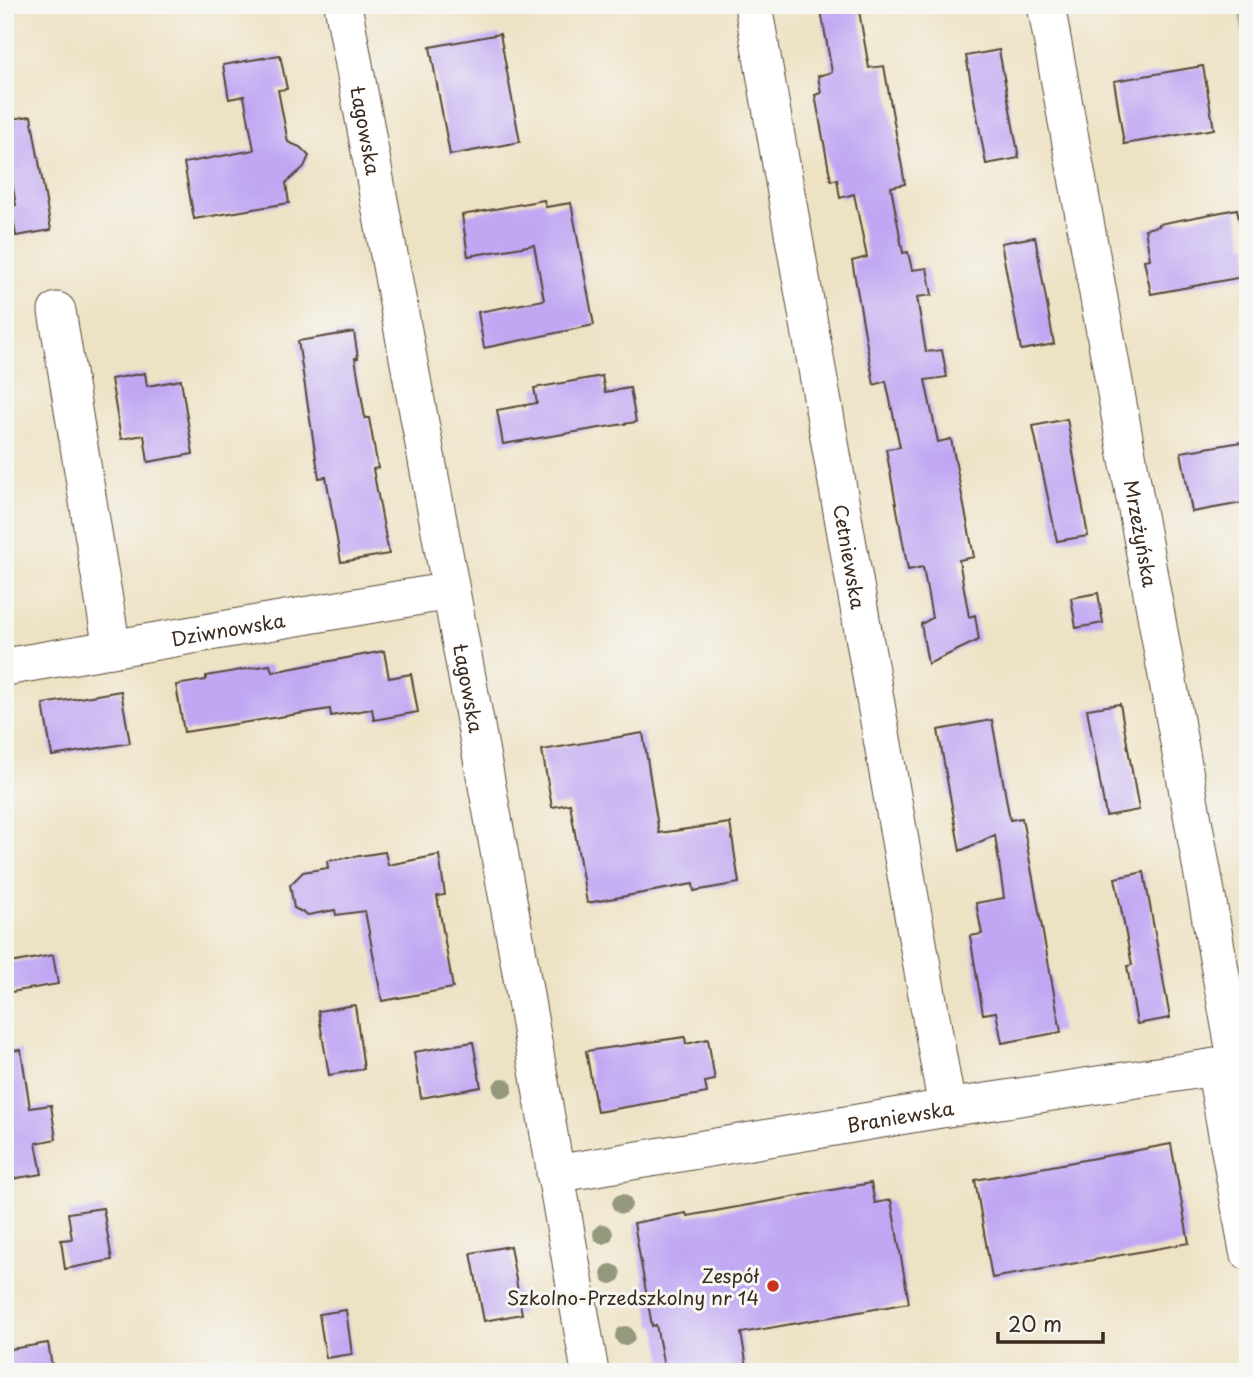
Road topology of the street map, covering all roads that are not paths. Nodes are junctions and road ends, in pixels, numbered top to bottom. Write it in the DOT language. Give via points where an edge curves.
graph roads {
  1 [pos="343,5"];
  2 [pos="753,5"];
  3 [pos="1046,5"];
  4 [pos="57,311"];
  5 [pos="450,592"];
  6 [pos="112,649"];
  7 [pos="5,667"];
  8 [pos="1233,1064"];
  9 [pos="947,1108"];
  10 [pos="555,1174"];
  11 [pos="1248,1251"];
  12 [pos="590,1372"];
  1 -- 5 [label="street, Łagowska"];
  2 -- 9 [label="street, Cetniewska"];
  3 -- 8 [label="street, Mrzeżyńska"];
  4 -- 6 [label="street"];
  5 -- 6 [label="street, Dziwnowska"];
  5 -- 10 [label="street, Łagowska"];
  6 -- 7 [label="street, Dziwnowska"];
  8 -- 9 [label="street, Braniewska"];
  8 -- 11 [label="street, Mrzeżyńska"];
  9 -- 10 [label="street, Braniewska"];
  10 -- 12 [label="street, Łagowska"];
}
